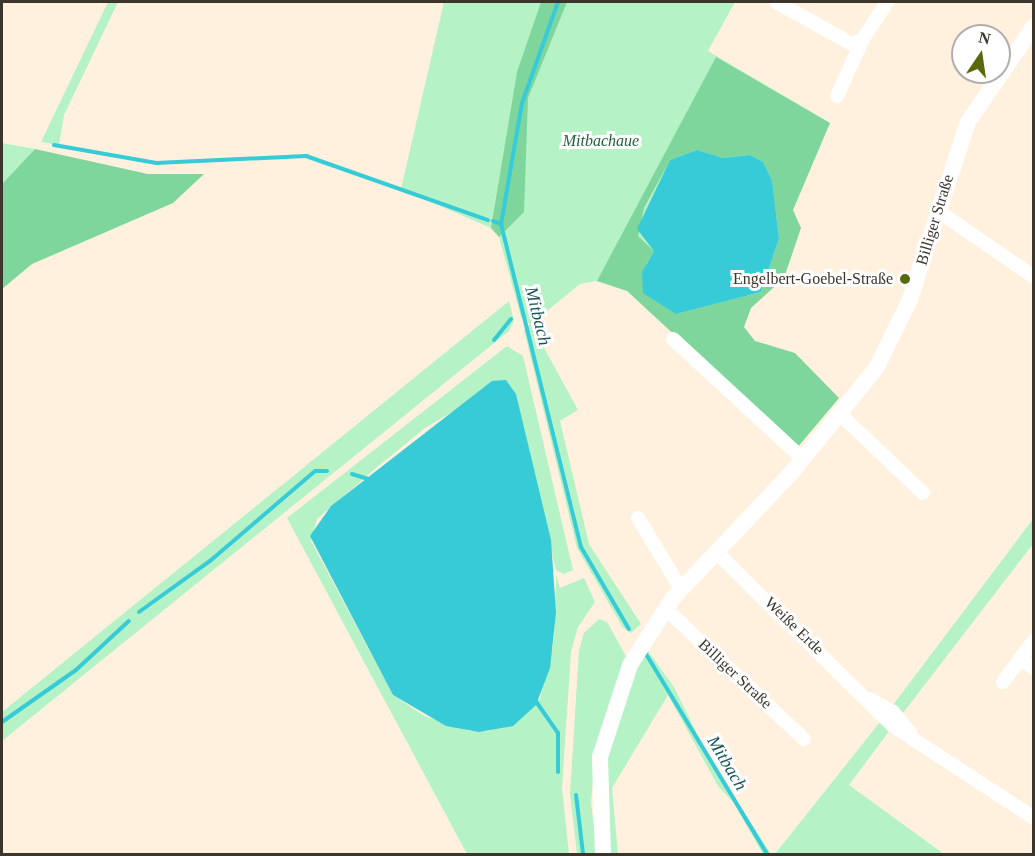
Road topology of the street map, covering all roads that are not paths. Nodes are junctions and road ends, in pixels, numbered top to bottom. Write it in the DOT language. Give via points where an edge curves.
graph roads {
  1 [pos="776,2"];
  2 [pos="887,2"];
  3 [pos="1034,26"];
  4 [pos="863,39"];
  5 [pos="837,96"];
  6 [pos="938,211"];
  7 [pos="1032,274"];
  8 [pos="673,339"];
  9 [pos="841,415"];
  10 [pos="803,459"];
  11 [pos="923,493"];
  12 [pos="638,519"];
  13 [pos="718,554"];
  14 [pos="681,589"];
  15 [pos="667,610"];
  16 [pos="1034,640"];
  17 [pos="1020,658"];
  18 [pos="1034,668"];
  19 [pos="1003,682"];
  20 [pos="804,739"];
  21 [pos="1034,818"];
  22 [pos="603,855"];
  1 -- 4 [label="street" via="845,42"];
  2 -- 4 [label="street"];
  3 -- 6 [label="street, Billiger Straße" via="968,122"];
  4 -- 5 [label="street"];
  6 -- 7 [label="street"];
  6 -- 9 [label="street, Billiger Straße" via="900,322 876,367"];
  8 -- 10 [label="street"];
  9 -- 10 [label="street, Billiger Straße"];
  9 -- 11 [label="street"];
  10 -- 13 [label="street, Billiger Straße"];
  12 -- 14 [label="street"];
  13 -- 14 [label="street, Billiger Straße"];
  13 -- 21 [label="street, Weiße Erde" via="870,699 893,726 910,732"];
  14 -- 15 [label="street, Billiger Straße"];
  15 -- 20 [label="street, Billiger Straße"];
  15 -- 22 [label="street, Billiger Straße" via="630,664 608,719 598,779"];
  16 -- 17 [label="street"];
  17 -- 18 [label="street"];
  17 -- 19 [label="street"];
}
